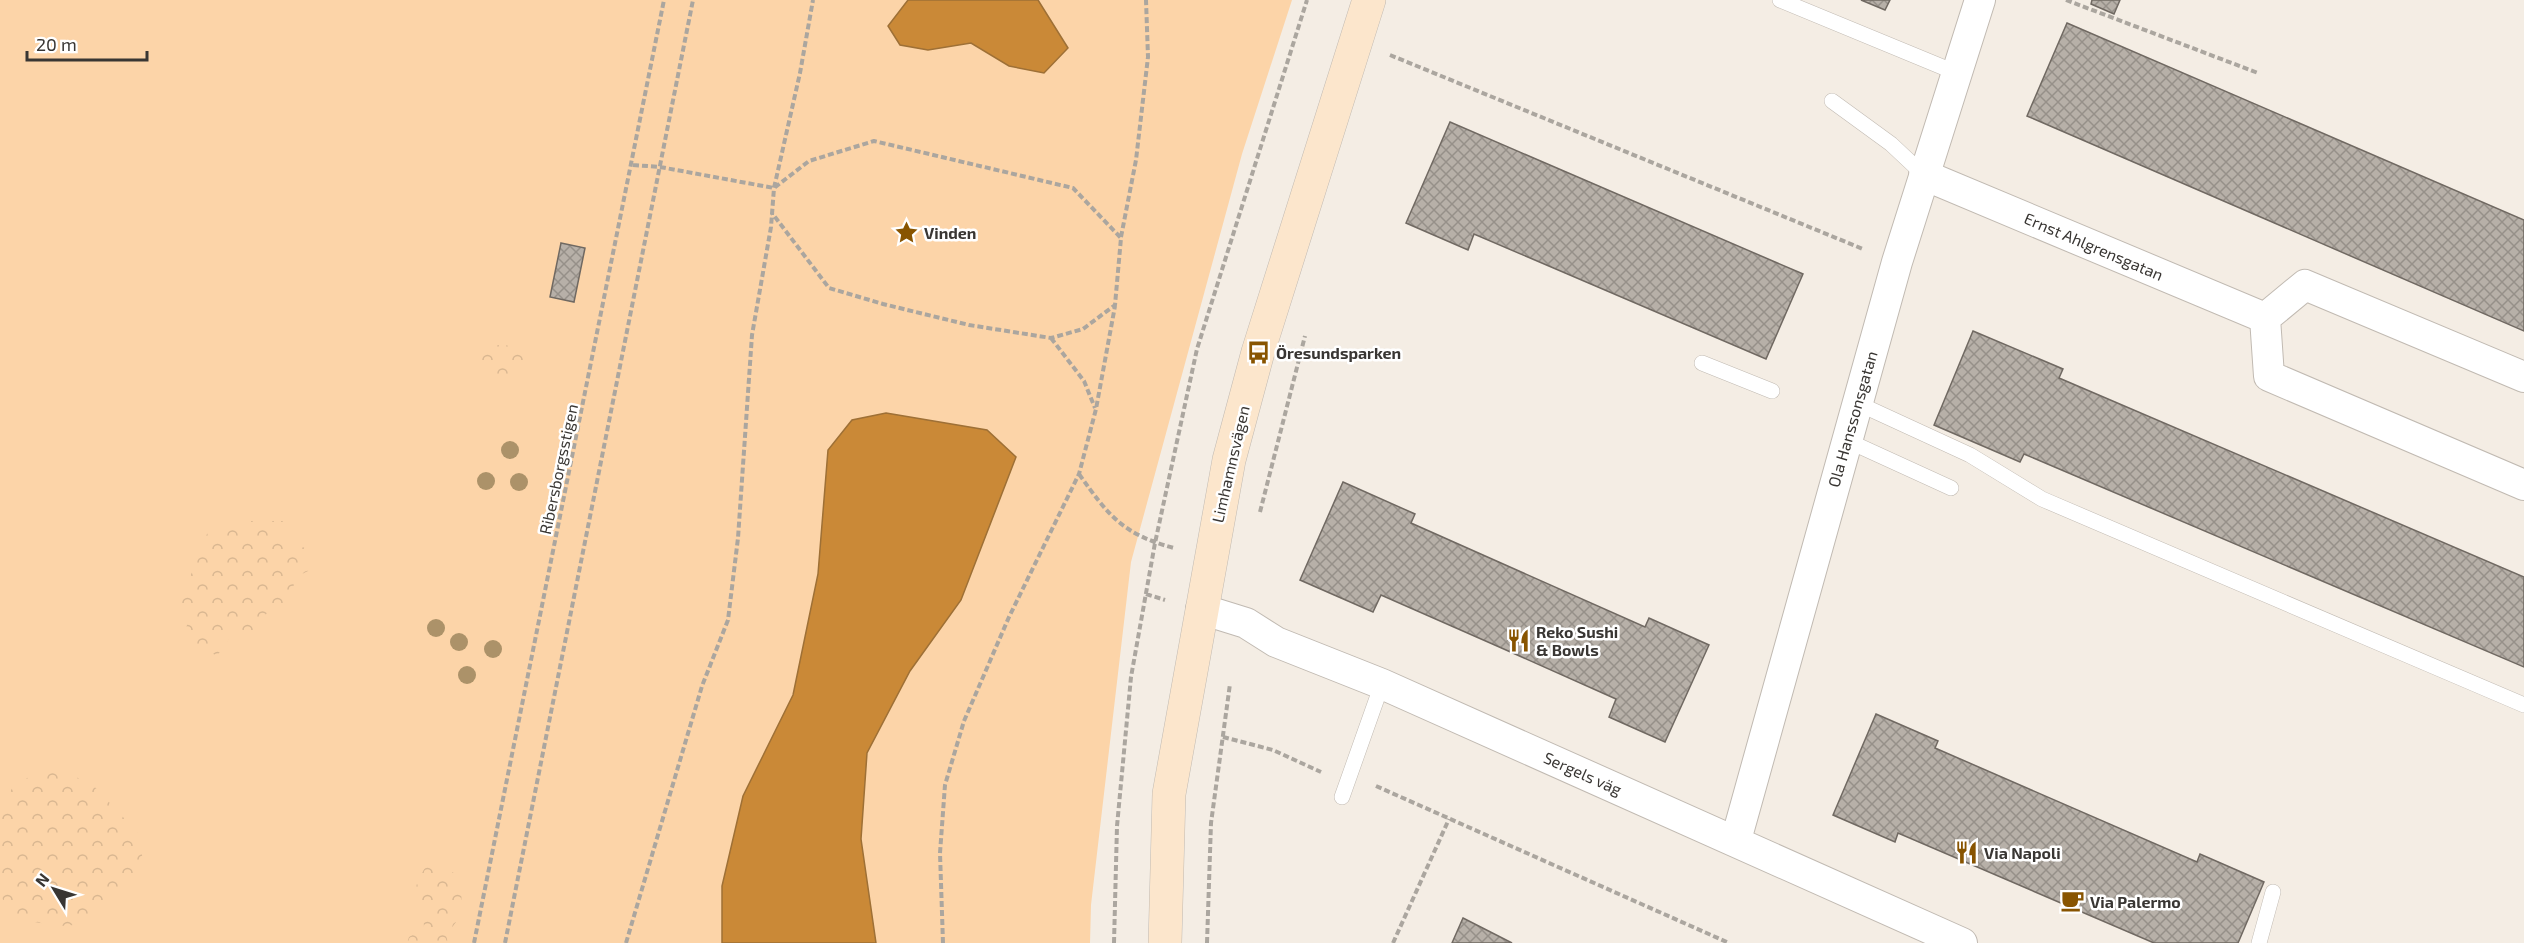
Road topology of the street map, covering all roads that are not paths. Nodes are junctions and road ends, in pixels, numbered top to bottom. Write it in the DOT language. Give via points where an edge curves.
graph roads {
  1 [pos="1369,0"];
  2 [pos="1780,0"];
  3 [pos="1980,0"];
  4 [pos="1957,73"];
  5 [pos="1833,101"];
  6 [pos="1924,175"];
  7 [pos="2265,318"];
  8 [pos="1702,363"];
  9 [pos="2524,377"];
  10 [pos="1772,391"];
  11 [pos="1857,403"];
  12 [pos="1846,440"];
  13 [pos="2524,485"];
  14 [pos="1951,488"];
  15 [pos="1201,609"];
  16 [pos="1382,684"];
  17 [pos="2524,705"];
  18 [pos="1344,790"];
  19 [pos="1736,840"];
  20 [pos="2273,892"];
  21 [pos="1952,941"];
  22 [pos="1165,943"];
  23 [pos="2259,943"];
  1 -- 15 [label="main road, Limhamnsvägen" via="1258,352 1229,460"];
  2 -- 4 [label="lane"];
  3 -- 4 [label="street, Ola Hanssonsgatan"];
  4 -- 6 [label="street, Ola Hanssonsgatan"];
  5 -- 6 [label="lane"];
  6 -- 7 [label="street, Ernst Ahlgrensgatan"];
  6 -- 11 [label="street, Ola Hanssonsgatan"];
  7 -- 9 [label="street" via="2305,285"];
  7 -- 13 [label="street" via="2269,376"];
  8 -- 10 [label="lane"];
  11 -- 12 [label="street, Ola Hanssonsgatan"];
  11 -- 17 [label="lane" via="1970,455 2042,500"];
  12 -- 14 [label="lane"];
  12 -- 19 [label="street, Ola Hanssonsgatan"];
  15 -- 16 [label="street, Sergels väg" via="1246,623 1276,642"];
  15 -- 22 [label="main road, Limhamnsvägen" via="1169,794"];
  16 -- 18 [label="lane"];
  16 -- 19 [label="street, Sergels väg"];
  19 -- 21 [label="street, Sergels väg"];
  20 -- 23 [label="lane"];
}
